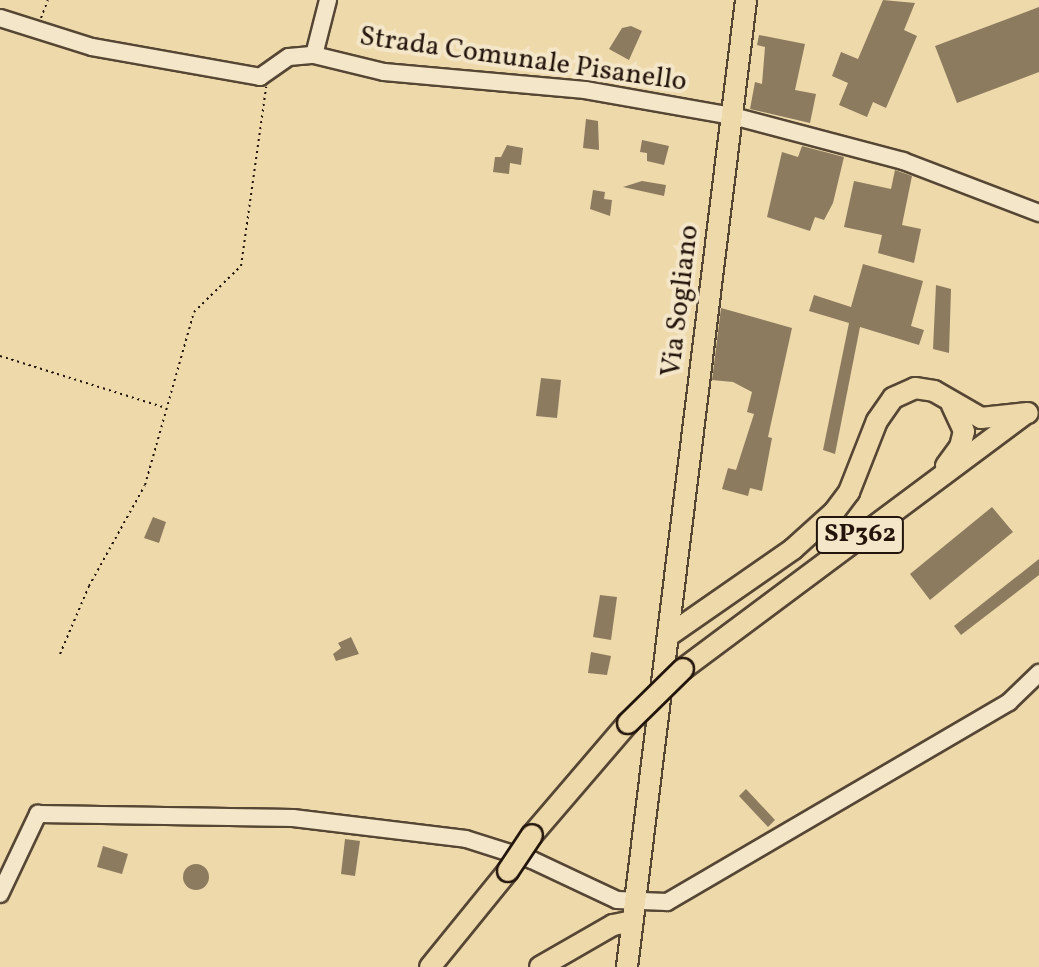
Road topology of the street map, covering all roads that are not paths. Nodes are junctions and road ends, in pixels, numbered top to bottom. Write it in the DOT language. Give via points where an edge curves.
graph roads {
  1 [pos="328,0"];
  2 [pos="746,0"];
  3 [pos="0,18"];
  4 [pos="314,55"];
  5 [pos="733,116"];
  6 [pos="1039,213"];
  7 [pos="952,405"];
  8 [pos="1033,408"];
  9 [pos="935,480"];
  10 [pos="671,608"];
  11 [pos="706,608"];
  12 [pos="668,636"];
  13 [pos="1039,673"];
  14 [pos="0,894"];
  15 [pos="628,942"];
  16 [pos="430,967"];
  17 [pos="540,967"];
  1 -- 4 [label="street"];
  2 -- 5 [label="main road, Via Sogliano"];
  3 -- 4 [label="street" via="156,60 260,77 289,57"];
  4 -- 5 [label="street, Strada Comunale Pisanello" via="384,72 585,90"];
  5 -- 6 [label="street, Strada Comunale Pisanello" via="903,161"];
  5 -- 10 [label="main road, Via Sogliano"];
  7 -- 8 [label="main road" via="981,418"];
  7 -- 9 [label="main road" via="964,431 960,447"];
  7 -- 11 [label="main road" via="934,391 915,388 893,398 877,421 849,492 834,512 793,549"];
  8 -- 9 [label="main road, SP362"];
  9 -- 16 [label="main road, SP362, bridge" via="683,669 628,723 532,835"];
  10 -- 11 [label="main road"];
  10 -- 12 [label="main road, Via Sogliano"];
  11 -- 12 [label="main road"];
  12 -- 15 [label="main road, Via Sogliano"];
  13 -- 15 [label="street" via="1009,702 667,902"];
  14 -- 15 [label="street" via="38,814 293,818 466,839"];
  15 -- 17 [label="main road" via="592,937"];
}
